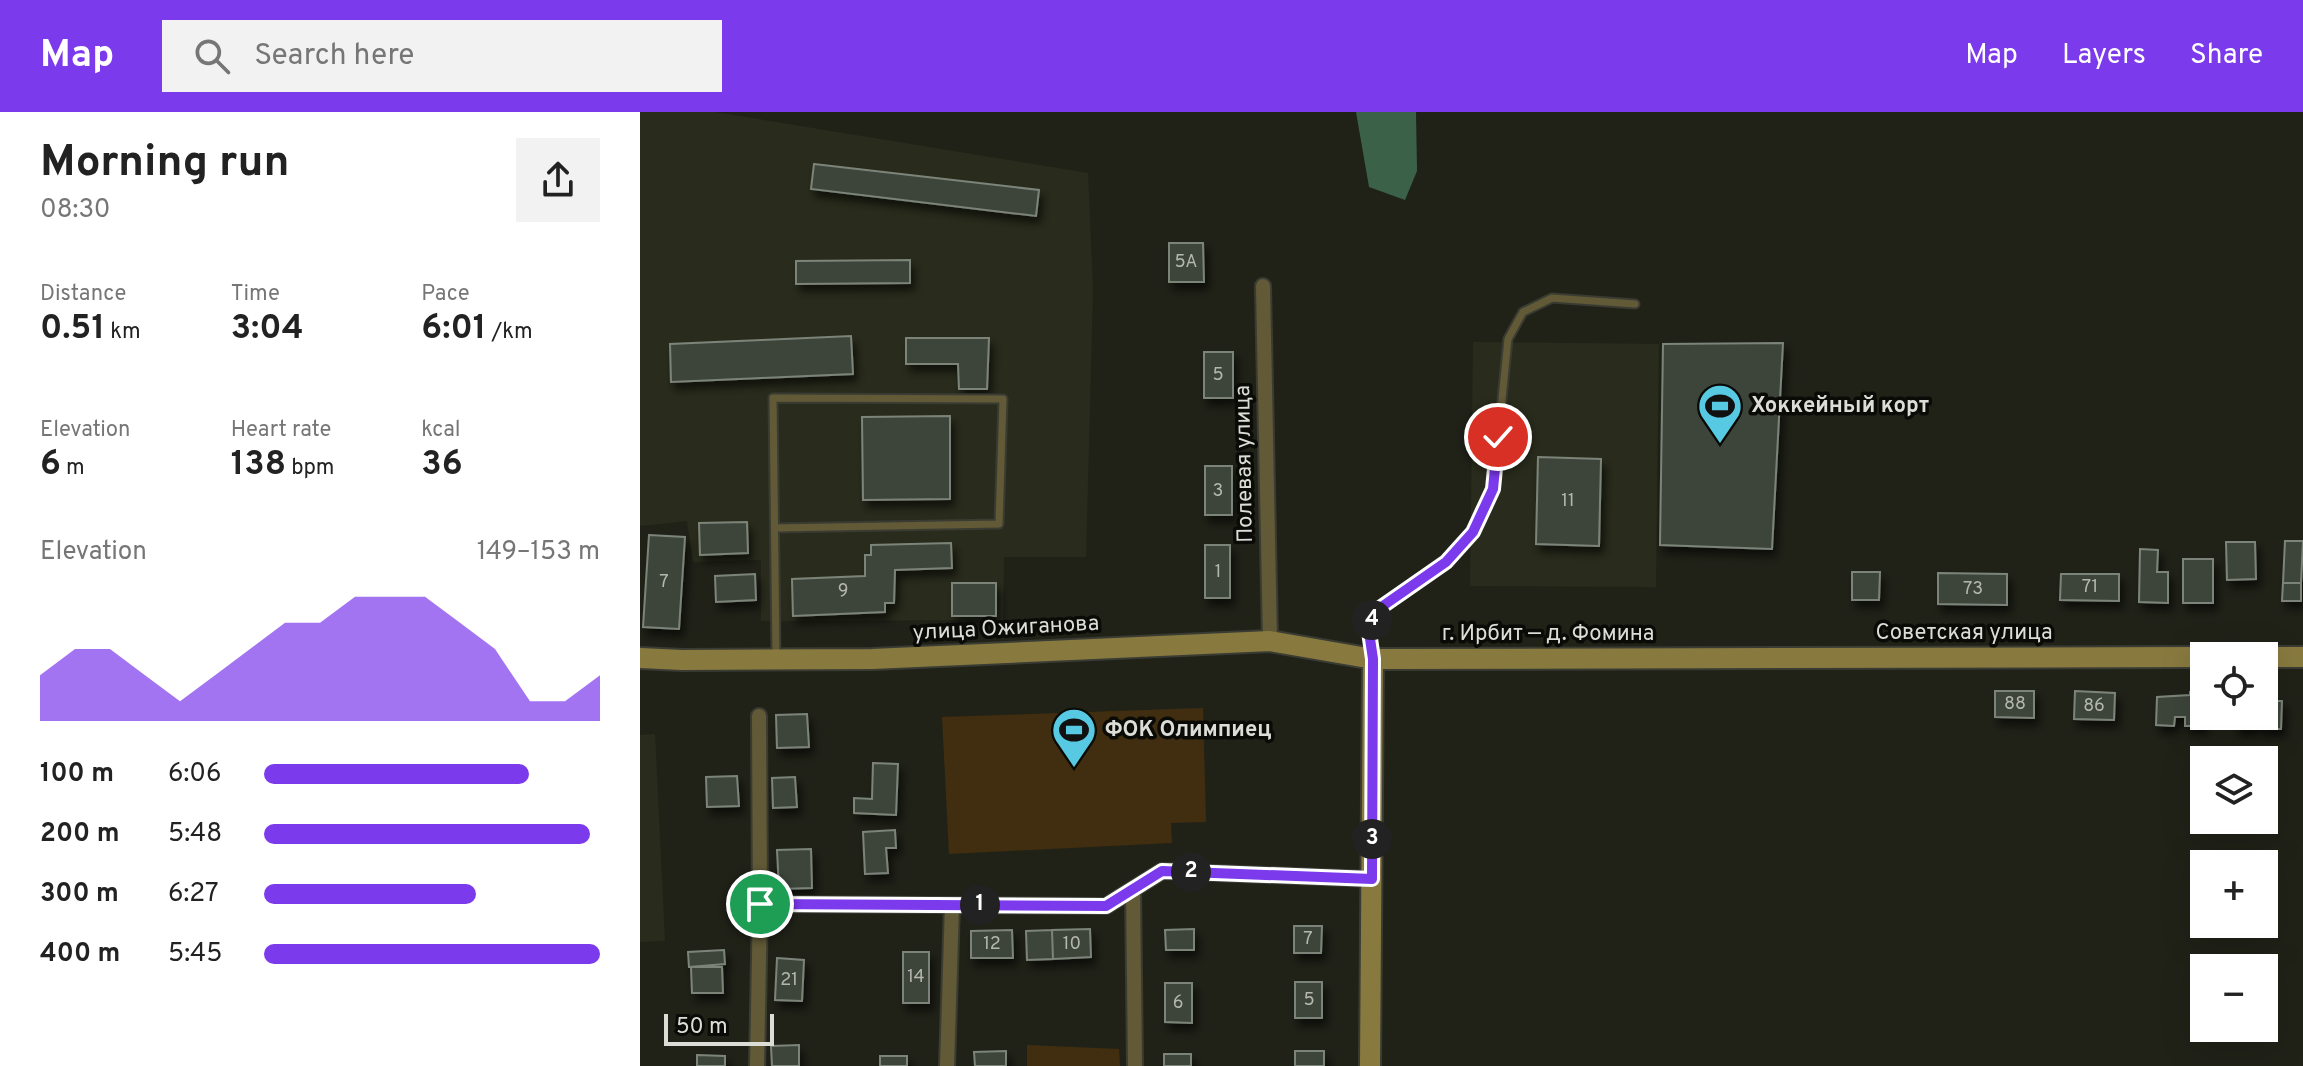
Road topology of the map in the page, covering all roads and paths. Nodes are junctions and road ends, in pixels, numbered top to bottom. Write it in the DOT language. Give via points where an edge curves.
graph roads {
  1 [pos="1263,286"];
  2 [pos="1635,304"];
  3 [pos="775,528"];
  4 [pos="1270,641"];
  5 [pos="1723,657"];
  6 [pos="2190,657"];
  7 [pos="2278,657"];
  8 [pos="2303,657"];
  9 [pos="640,658"];
  10 [pos="1373,659"];
  11 [pos="776,660"];
  12 [pos="759,716"];
  13 [pos="1372,879"];
  14 [pos="1133,889"];
  15 [pos="760,904"];
  16 [pos="952,905"];
  17 [pos="757,1066"];
  18 [pos="947,1066"];
  19 [pos="1135,1066"];
  20 [pos="1370,1066"];
  1 -- 4 [label="street, Полевая улица"];
  2 -- 10 [label="lane" via="1552,298 1523,312 1508,339 1493,489 1473,532 1446,562 1377,610 1368,625"];
  3 -- 3 [label="lane" via="773,398 1003,399 999,524"];
  3 -- 11 [label="lane"];
  4 -- 10 [label="street, улица Ожиганова"];
  4 -- 11 [label="street, улица Ожиганова"];
  5 -- 6 [label="street, Советская улица"];
  5 -- 10 [label="street, г. Ирбит — д. Фомина"];
  7 -- 8 [label="street"];
  9 -- 11 [label="street, улица Ожиганова"];
  10 -- 13 [label="street"];
  12 -- 15 [label="street"];
  13 -- 14 [label="street" via="1162,871"];
  13 -- 20 [label="street"];
  14 -- 16 [label="street" via="1106,906"];
  14 -- 19 [label="street"];
  15 -- 16 [label="street"];
  15 -- 17 [label="street"];
  16 -- 18 [label="street"];
}
